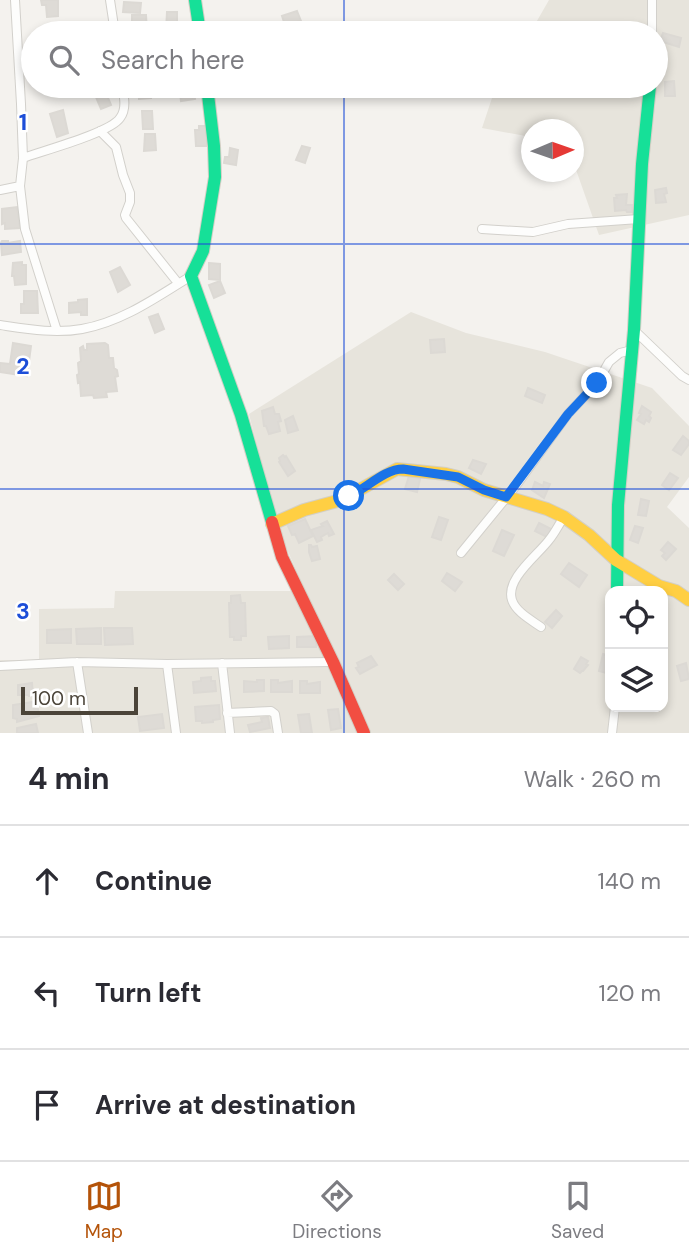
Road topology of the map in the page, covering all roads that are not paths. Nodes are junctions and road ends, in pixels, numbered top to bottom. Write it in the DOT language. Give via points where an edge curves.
graph roads {
  1 [pos="15,0"];
  2 [pos="110,0"];
  3 [pos="195,0"];
  4 [pos="652,0"];
  5 [pos="113,21"];
  6 [pos="198,21"];
  7 [pos="652,21"];
  8 [pos="123,98"];
  9 [pos="208,98"];
  10 [pos="649,98"];
  11 [pos="100,131"];
  12 [pos="23,158"];
  13 [pos="20,186"];
  14 [pos="0,190"];
  15 [pos="639,219"];
  16 [pos="482,229"];
  17 [pos="191,276"];
  18 [pos="178,284"];
  19 [pos="0,325"];
  20 [pos="634,330"];
  21 [pos="57,331"];
  22 [pos="632,350"];
  23 [pos="689,380"];
  24 [pos="506,497"];
  25 [pos="564,517"];
  26 [pos="272,524"];
  27 [pos="461,553"];
  28 [pos="616,560"];
  29 [pos="617,586"];
  30 [pos="689,600"];
  31 [pos="541,627"];
  32 [pos="77,662"];
  33 [pos="333,662"];
  34 [pos="222,663"];
  35 [pos="167,664"];
  36 [pos="0,666"];
  37 [pos="614,712"];
  38 [pos="227,713"];
  39 [pos="356,714"];
  40 [pos="88,733"];
  41 [pos="176,733"];
  42 [pos="230,733"];
  43 [pos="278,733"];
  44 [pos="358,733"];
  45 [pos="364,733"];
  46 [pos="612,733"];
  1 -- 12 [label="street"];
  2 -- 5 [label="street"];
  3 -- 6 [label="street"];
  4 -- 7 [label="street"];
  8 -- 11 [label="street" via="120,119"];
  9 -- 17 [label="street" via="215,177 203,251"];
  10 -- 15 [label="street"];
  11 -- 12 [label="street"];
  11 -- 18 [label="street" via="116,147 130,193 126,218"];
  12 -- 13 [label="street"];
  13 -- 14 [label="street"];
  13 -- 21 [label="street" via="27,238"];
  15 -- 16 [label="street" via="568,224 533,232"];
  15 -- 20 [label="street"];
  17 -- 18 [label="street"];
  17 -- 26 [label="street" via="241,415"];
  18 -- 21 [label="street" via="121,316 82,329"];
  19 -- 21 [label="street"];
  20 -- 22 [label="street"];
  20 -- 23 [label="street"];
  22 -- 24 [label="street" via="609,362"];
  22 -- 28 [label="street"];
  24 -- 25 [label="street"];
  24 -- 26 [label="street" via="458,477 397,469 341,500"];
  24 -- 27 [label="street"];
  25 -- 28 [label="street"];
  25 -- 31 [label="street" via="511,589 513,601 524,615"];
  26 -- 33 [label="street" via="282,557"];
  28 -- 29 [label="street"];
  28 -- 30 [label="street"];
  32 -- 35 [label="street"];
  32 -- 36 [label="street"];
  32 -- 40 [label="street"];
  33 -- 34 [label="street"];
  33 -- 39 [label="street"];
  34 -- 35 [label="street"];
  34 -- 38 [label="street"];
  35 -- 41 [label="street"];
  37 -- 46 [label="street"];
  38 -- 42 [label="street"];
  38 -- 43 [label="street" via="271,710"];
  39 -- 44 [label="street"];
  39 -- 45 [label="street"];
}
